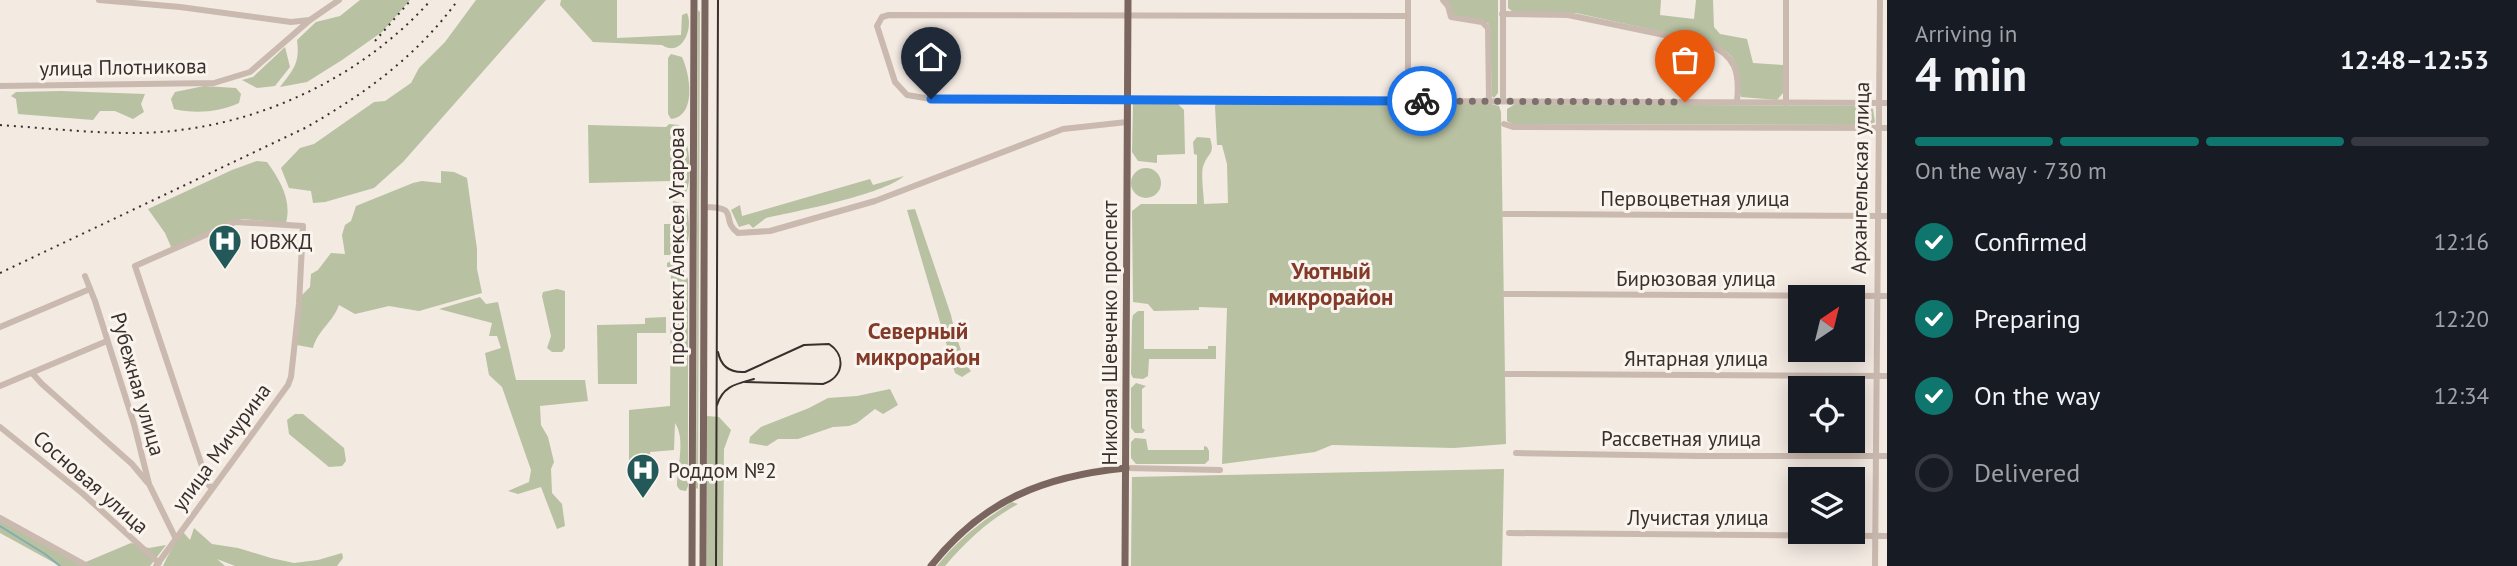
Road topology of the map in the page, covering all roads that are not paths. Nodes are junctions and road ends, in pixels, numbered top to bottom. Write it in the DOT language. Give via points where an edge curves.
graph roads {
  1 [pos="99,0"];
  2 [pos="340,0"];
  3 [pos="694,0"];
  4 [pos="705,0"];
  5 [pos="1128,0"];
  6 [pos="1408,0"];
  7 [pos="1443,0"];
  8 [pos="1503,0"];
  9 [pos="1786,0"];
  10 [pos="1880,0"];
  11 [pos="1503,14"];
  12 [pos="1128,15"];
  13 [pos="1408,16"];
  14 [pos="310,20"];
  15 [pos="0,86"];
  16 [pos="1128,100"];
  17 [pos="1408,100"];
  18 [pos="1503,100"];
  19 [pos="1489,101"];
  20 [pos="1737,102"];
  21 [pos="1786,103"];
  22 [pos="1879,103"];
  23 [pos="1887,103"];
  24 [pos="1127,121"];
  25 [pos="1504,124"];
  26 [pos="1877,128"];
  27 [pos="1887,128"];
  28 [pos="704,207"];
  29 [pos="1504,214"];
  30 [pos="1877,216"];
  31 [pos="1887,216"];
  32 [pos="85,276"];
  33 [pos="90,289"];
  34 [pos="1504,294"];
  35 [pos="1877,296"];
  36 [pos="1887,296"];
  37 [pos="0,327"];
  38 [pos="107,341"];
  39 [pos="32,373"];
  40 [pos="1506,374"];
  41 [pos="1876,376"];
  42 [pos="1887,376"];
  43 [pos="0,386"];
  44 [pos="0,427"];
  45 [pos="1516,453"];
  46 [pos="1875,456"];
  47 [pos="1887,456"];
  48 [pos="1126,468"];
  49 [pos="1220,470"];
  50 [pos="149,484"];
  51 [pos="212,489"];
  52 [pos="692,493"];
  53 [pos="703,493"];
  54 [pos="0,518"];
  55 [pos="1509,534"];
  56 [pos="1875,536"];
  57 [pos="1887,536"];
  58 [pos="176,539"];
  59 [pos="158,564"];
  60 [pos="87,566"];
  61 [pos="692,566"];
  62 [pos="703,566"];
  63 [pos="931,566"];
  64 [pos="1125,566"];
  65 [pos="1875,566"];
  1 -- 14 [label="street" via="272,21"];
  2 -- 14 [label="street, улица Плотникова"];
  3 -- 52 [label="main road, проспект Алексея Угарова"];
  4 -- 28 [label="main road, проспект Алексея Угарова"];
  5 -- 12 [label="main road, Николая Шевченко проспект"];
  6 -- 13 [label="street"];
  7 -- 19 [label="street" via="1451,17 1482,22 1488,28"];
  8 -- 11 [label="street"];
  9 -- 21 [label="street"];
  10 -- 22 [label="street, Архангельская улица"];
  11 -- 18 [label="street"];
  11 -- 20 [label="street" via="1568,15 1708,44 1721,50 1735,66"];
  12 -- 13 [label="street"];
  12 -- 16 [label="main road, Николая Шевченко проспект"];
  12 -- 16 [label="street" via="881,17 877,23 895,82 907,95"];
  13 -- 17 [label="street"];
  14 -- 15 [label="street, улица Плотникова" via="250,72 214,83"];
  16 -- 17 [label="street"];
  16 -- 24 [label="main road, Николая Шевченко проспект"];
  17 -- 19 [label="street"];
  18 -- 19 [label="street"];
  18 -- 20 [label="street"];
  20 -- 21 [label="street"];
  21 -- 22 [label="street"];
  22 -- 23 [label="street"];
  22 -- 26 [label="street, Архангельская улица"];
  24 -- 28 [label="street" via="1063,129 900,192 770,231 738,233 726,209"];
  24 -- 48 [label="main road, Николая Шевченко проспект"];
  25 -- 26 [label="street"];
  26 -- 27 [label="street"];
  26 -- 30 [label="street, Архангельская улица"];
  28 -- 53 [label="main road, проспект Алексея Угарова"];
  29 -- 30 [label="street, Первоцветная улица"];
  30 -- 31 [label="street, Первоцветная улица"];
  30 -- 35 [label="street, Архангельская улица"];
  32 -- 33 [label="street, Рубежная улица"];
  33 -- 37 [label="street"];
  33 -- 38 [label="street, Рубежная улица"];
  34 -- 35 [label="street, Бирюзовая улица"];
  35 -- 36 [label="street, Бирюзовая улица"];
  35 -- 41 [label="street, Архангельская улица"];
  38 -- 39 [label="street"];
  38 -- 50 [label="street, Рубежная улица"];
  39 -- 43 [label="street"];
  39 -- 50 [label="street"];
  40 -- 41 [label="street, Янтарная улица"];
  41 -- 42 [label="street, Янтарная улица"];
  41 -- 46 [label="street, Архангельская улица"];
  44 -- 59 [label="street, Сосновая улица" via="82,493"];
  45 -- 46 [label="street, Рассветная улица"];
  46 -- 47 [label="street, Рассветная улица"];
  46 -- 56 [label="street, Архангельская улица"];
  48 -- 49 [label="street"];
  48 -- 63 [label="main road" via="1059,478 1020,493 971,523"];
  48 -- 64 [label="main road, Николая Шевченко проспект"];
  50 -- 58 [label="street, Рубежная улица"];
  51 -- 51 [label="street, улица Мичурина" via="291,377 303,226 235,222 135,266"];
  51 -- 58 [label="street, улица Мичурина"];
  52 -- 53 [label="main road"];
  52 -- 61 [label="main road, проспект Алексея Угарова"];
  53 -- 62 [label="main road, проспект Алексея Угарова"];
  54 -- 60 [label="street"];
  55 -- 56 [label="street, Лучистая улица"];
  56 -- 57 [label="street, Лучистая улица"];
  56 -- 65 [label="street, Архангельская улица"];
  58 -- 59 [label="street, улица Мичурина"];
}
